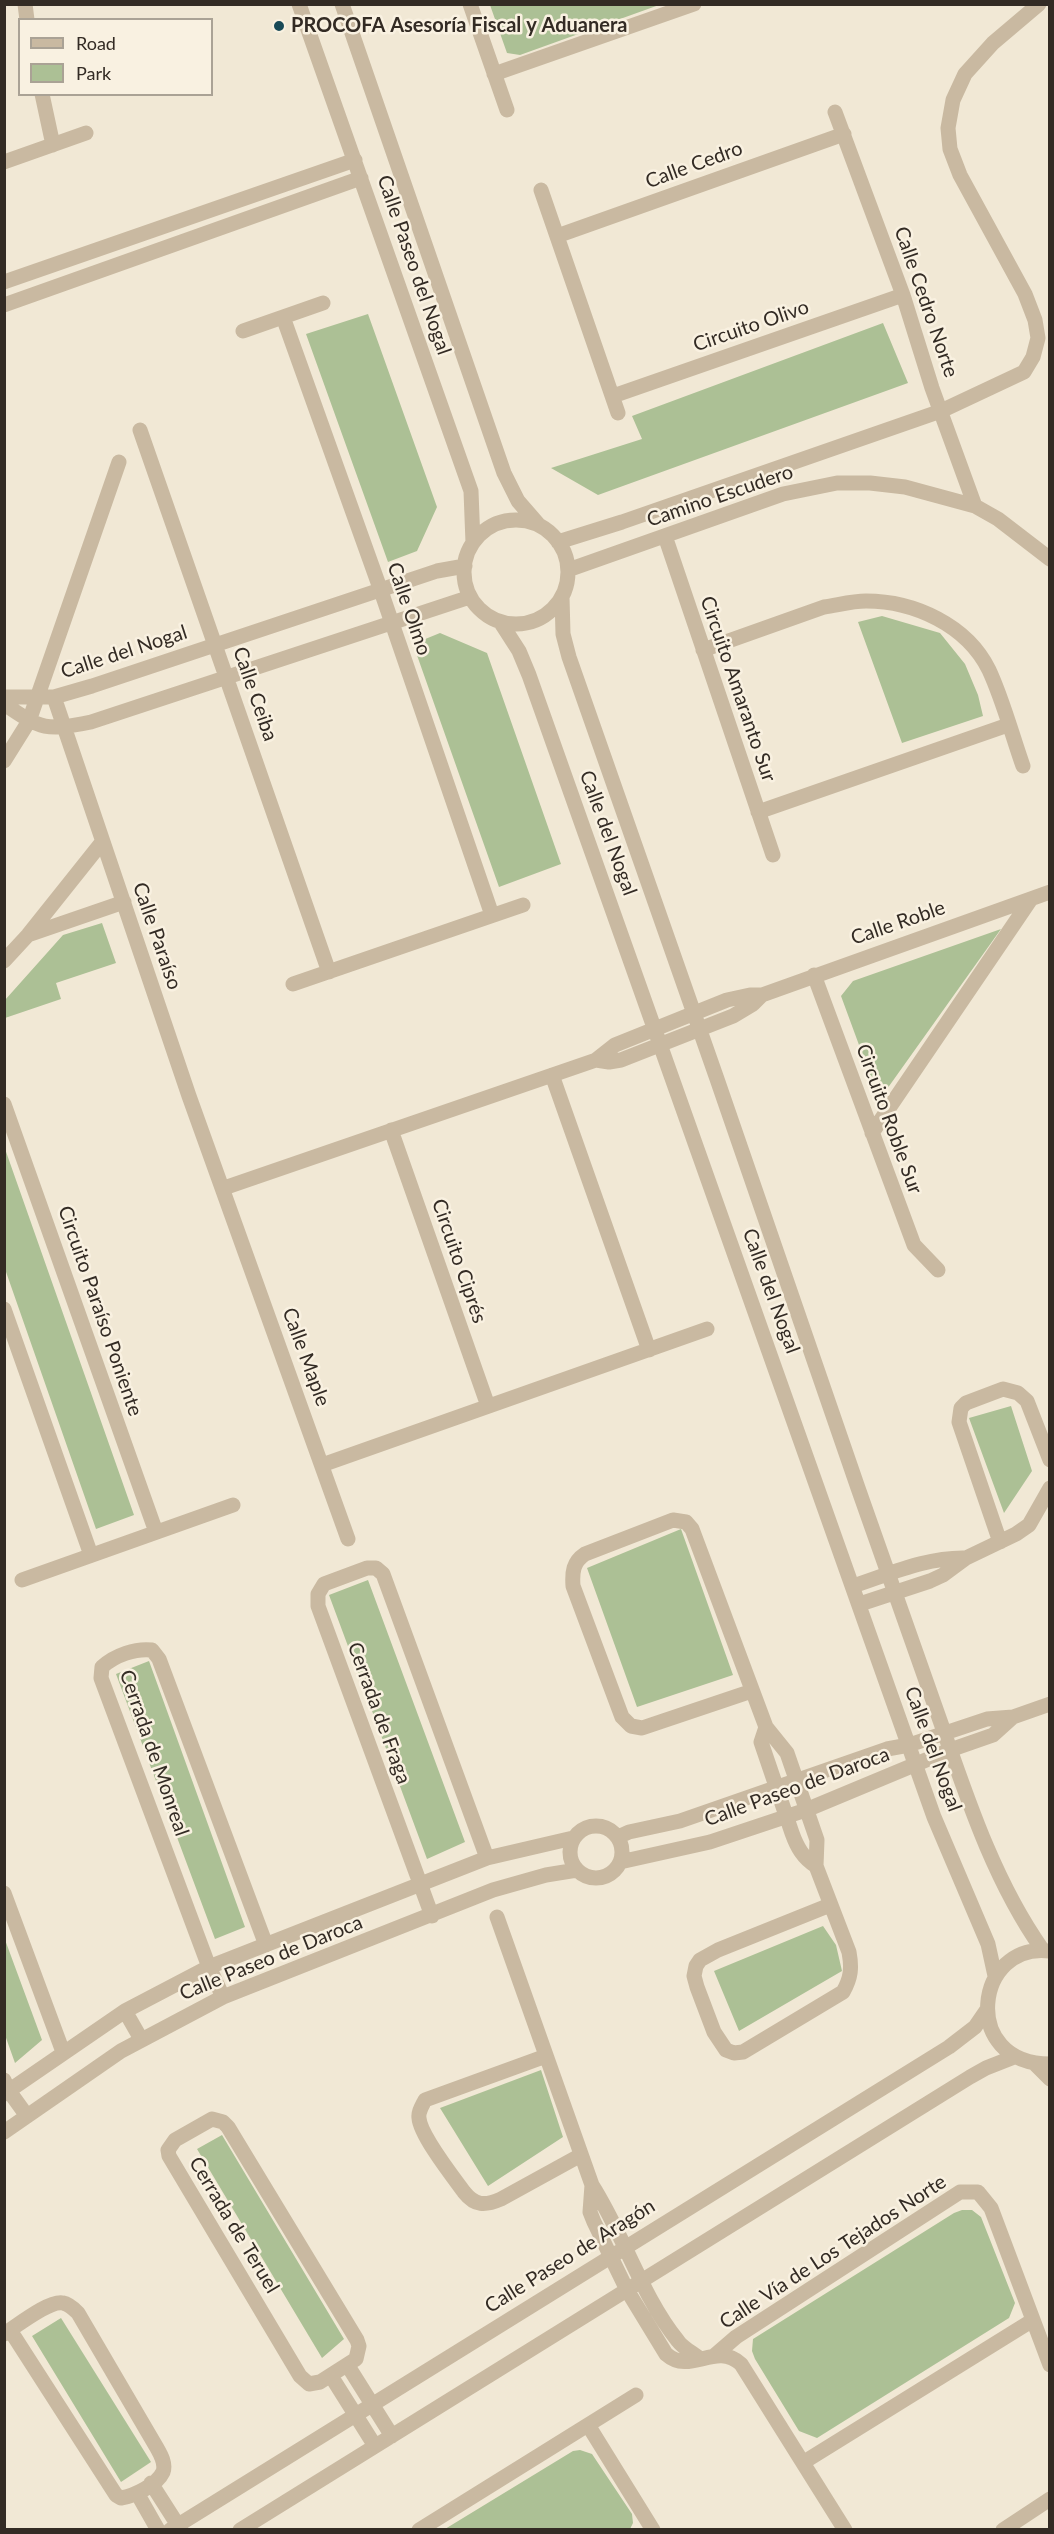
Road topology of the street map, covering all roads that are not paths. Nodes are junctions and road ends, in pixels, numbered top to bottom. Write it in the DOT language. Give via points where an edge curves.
graph roads {
  1 [pos="342,4"];
  2 [pos="470,4"];
  3 [pos="694,4"];
  4 [pos="1039,4"];
  5 [pos="304,6"];
  6 [pos="494,74"];
  7 [pos="42,96"];
  8 [pos="507,110"];
  9 [pos="836,112"];
  10 [pos="86,133"];
  11 [pos="844,134"];
  12 [pos="53,145"];
  13 [pos="355,160"];
  14 [pos="4,162"];
  15 [pos="361,178"];
  16 [pos="541,190"];
  17 [pos="557,236"];
  18 [pos="81,256"];
  19 [pos="89,275"];
  20 [pos="4,282"];
  21 [pos="903,295"];
  22 [pos="323,303"];
  23 [pos="4,305"];
  24 [pos="283,317"];
  25 [pos="243,331"];
  26 [pos="613,396"];
  27 [pos="941,411"];
  28 [pos="618,413"];
  29 [pos="141,430"];
  30 [pos="119,462"];
  31 [pos="975,506"];
  32 [pos="538,524"];
  33 [pos="665,536"];
  34 [pos="558,542"];
  35 [pos="473,543"];
  36 [pos="1050,559"];
  37 [pos="465,566"];
  38 [pos="568,570"];
  39 [pos="381,591"];
  40 [pos="470,597"];
  41 [pos="562,597"];
  42 [pos="501,623"];
  43 [pos="392,624"];
  44 [pos="216,645"];
  45 [pos="703,650"];
  46 [pos="228,678"];
  47 [pos="4,697"];
  48 [pos="54,697"];
  49 [pos="36,698"];
  50 [pos="4,704"];
  51 [pos="29,722"];
  52 [pos="1008,725"];
  53 [pos="64,728"];
  54 [pos="4,761"];
  55 [pos="1023,766"];
  56 [pos="758,812"];
  57 [pos="103,841"];
  58 [pos="773,855"];
  59 [pos="1050,892"];
  60 [pos="1032,899"];
  61 [pos="124,902"];
  62 [pos="523,905"];
  63 [pos="492,915"];
  64 [pos="28,934"];
  65 [pos="4,961"];
  66 [pos="329,972"];
  67 [pos="814,975"];
  68 [pos="293,984"];
  69 [pos="698,1021"];
  70 [pos="658,1036"];
  71 [pos="552,1075"];
  72 [pos="4,1104"];
  73 [pos="392,1130"];
  74 [pos="872,1134"];
  75 [pos="224,1188"];
  76 [pos="938,1270"];
  77 [pos="4,1309"];
  78 [pos="707,1329"];
  79 [pos="649,1350"];
  80 [pos="488,1406"];
  81 [pos="1050,1460"];
  82 [pos="322,1465"];
  83 [pos="1050,1488"];
  84 [pos="233,1505"];
  85 [pos="156,1532"];
  86 [pos="348,1539"];
  87 [pos="1000,1542"];
  88 [pos="92,1555"];
  89 [pos="966,1558"];
  90 [pos="888,1574"];
  91 [pos="22,1580"];
  92 [pos="853,1586"];
  93 [pos="894,1593"];
  94 [pos="860,1604"];
  95 [pos="752,1691"];
  96 [pos="1050,1704"];
  97 [pos="1013,1717"];
  98 [pos="766,1727"];
  99 [pos="944,1733"];
  100 [pos="909,1744"];
  101 [pos="950,1750"];
  102 [pos="917,1764"];
  103 [pos="796,1781"];
  104 [pos="777,1788"];
  105 [pos="806,1810"];
  106 [pos="787,1817"];
  107 [pos="573,1838"];
  108 [pos="618,1838"];
  109 [pos="487,1858"];
  110 [pos="620,1862"];
  111 [pos="816,1866"];
  112 [pos="577,1870"];
  113 [pos="419,1885"];
  114 [pos="4,1893"];
  115 [pos="830,1905"];
  116 [pos="432,1916"];
  117 [pos="497,1917"];
  118 [pos="266,1945"];
  119 [pos="1046,1950"];
  120 [pos="209,1967"];
  121 [pos="995,1976"];
  122 [pos="223,1997"];
  123 [pos="125,2011"];
  124 [pos="986,2011"];
  125 [pos="141,2039"];
  126 [pos="63,2052"];
  127 [pos="546,2056"];
  128 [pos="1014,2057"];
  129 [pos="1042,2064"];
  130 [pos="1050,2079"];
  131 [pos="6,2088"];
  132 [pos="27,2116"];
  133 [pos="4,2132"];
  134 [pos="581,2155"];
  135 [pos="592,2185"];
  136 [pos="624,2247"];
  137 [pos="610,2257"];
  138 [pos="641,2281"];
  139 [pos="627,2289"];
  140 [pos="1033,2320"];
  141 [pos="7,2332"];
  142 [pos="707,2357"];
  143 [pos="1050,2365"];
  144 [pos="348,2366"];
  145 [pos="331,2376"];
  146 [pos="636,2395"];
  147 [pos="372,2404"];
  148 [pos="355,2415"];
  149 [pos="588,2425"];
  150 [pos="392,2436"];
  151 [pos="375,2446"];
  152 [pos="804,2462"];
  153 [pos="151,2483"];
  154 [pos="137,2493"];
  155 [pos="1050,2499"];
  156 [pos="176,2528"];
  157 [pos="158,2529"];
  158 [pos="240,2529"];
  159 [pos="420,2529"];
  160 [pos="653,2529"];
  161 [pos="845,2529"];
  162 [pos="1003,2529"];
  1 -- 32 [label="street, Calle Paseo del Nogal" via="504,473 518,501"];
  2 -- 6 [label="street"];
  3 -- 6 [label="street"];
  4 -- 27 [label="street, Camino Escudero" via="993,43 965,74 953,100 948,128 950,149 960,175 1025,294 1038,338 1024,372"];
  5 -- 13 [label="street, Calle Paseo del Nogal"];
  6 -- 8 [label="street"];
  7 -- 12 [label="street"];
  9 -- 11 [label="street, Calle Cedro Norte"];
  10 -- 12 [label="street"];
  11 -- 17 [label="street, Calle Cedro"];
  11 -- 21 [label="street, Calle Cedro Norte"];
  12 -- 14 [label="street"];
  13 -- 15 [label="street, Calle Paseo del Nogal"];
  13 -- 18 [label="street"];
  15 -- 19 [label="street"];
  15 -- 35 [label="street, Calle Paseo del Nogal" via="471,491"];
  16 -- 17 [label="street"];
  17 -- 26 [label="street"];
  18 -- 19 [label="street"];
  18 -- 20 [label="street"];
  19 -- 23 [label="street"];
  21 -- 26 [label="street, Circuito Olivo"];
  21 -- 27 [label="street, Calle Cedro Norte"];
  22 -- 24 [label="street"];
  24 -- 25 [label="street"];
  24 -- 39 [label="street, Calle Olmo"];
  26 -- 28 [label="street"];
  27 -- 31 [label="street, Calle Cedro Norte"];
  27 -- 34 [label="street, Camino Escudero"];
  29 -- 44 [label="street, Calle Ceiba"];
  30 -- 49 [label="street"];
  31 -- 33 [label="street, Camino Escudero" via="905,487 837,483 783,494"];
  31 -- 36 [label="street, Camino Escudero"];
  32 -- 34 [label="street"];
  32 -- 35 [label="street" via="508,520 483,532"];
  33 -- 38 [label="street, Camino Escudero"];
  33 -- 45 [label="street, Circuito Amaranto Sur"];
  34 -- 38 [label="street" via="566,555"];
  35 -- 37 [label="street"];
  37 -- 39 [label="street, Calle del Nogal" via="437,571"];
  37 -- 40 [label="street"];
  38 -- 41 [label="street"];
  39 -- 43 [label="street, Calle Olmo"];
  39 -- 44 [label="street, Calle del Nogal"];
  40 -- 42 [label="street" via="488,617"];
  40 -- 43 [label="street"];
  41 -- 42 [label="street" via="537,620"];
  41 -- 69 [label="street, Calle del Nogal" via="563,634 569,657"];
  42 -- 70 [label="street, Calle del Nogal" via="529,675"];
  43 -- 46 [label="street"];
  43 -- 63 [label="street, Calle Olmo"];
  44 -- 46 [label="street, Calle Ceiba"];
  44 -- 48 [label="street, Calle del Nogal"];
  45 -- 52 [label="street" via="825,607 889,602 942,621 976,650 989,670"];
  45 -- 56 [label="street, Circuito Amaranto Sur"];
  46 -- 53 [label="street"];
  46 -- 66 [label="street, Calle Ceiba"];
  47 -- 49 [label="street, Calle del Nogal"];
  48 -- 49 [label="street, Calle del Nogal"];
  48 -- 53 [label="street, Calle Paraíso"];
  49 -- 51 [label="street"];
  50 -- 51 [label="street"];
  51 -- 53 [label="street"];
  51 -- 54 [label="street"];
  52 -- 55 [label="street"];
  52 -- 56 [label="street"];
  53 -- 57 [label="street, Calle Paraíso"];
  56 -- 58 [label="street, Circuito Amaranto Sur"];
  57 -- 61 [label="street, Calle Paraíso"];
  57 -- 64 [label="street"];
  59 -- 60 [label="street, Calle Roble"];
  60 -- 67 [label="street, Calle Roble"];
  60 -- 74 [label="street"];
  61 -- 64 [label="street"];
  61 -- 75 [label="street, Calle Paraíso"];
  62 -- 63 [label="street"];
  63 -- 66 [label="street"];
  64 -- 65 [label="street"];
  66 -- 68 [label="street"];
  67 -- 69 [label="street, Calle Roble" via="762,995 744,1010"];
  67 -- 74 [label="street, Circuito Roble Sur"];
  69 -- 70 [label="street, Calle Roble"];
  69 -- 90 [label="street, Calle del Nogal"];
  70 -- 71 [label="street" via="615,1045 596,1060"];
  70 -- 92 [label="street, Calle del Nogal"];
  71 -- 73 [label="street"];
  71 -- 79 [label="street"];
  72 -- 85 [label="street, Circuito Paraíso Poniente"];
  73 -- 75 [label="street"];
  73 -- 80 [label="street, Circuito Ciprés"];
  74 -- 76 [label="street, Circuito Roble Sur" via="914,1245"];
  75 -- 82 [label="street, Calle Maple"];
  77 -- 88 [label="street"];
  78 -- 79 [label="street"];
  79 -- 80 [label="street"];
  80 -- 82 [label="street"];
  81 -- 87 [label="street" via="1027,1401 1018,1393 1003,1389 961,1408 959,1422"];
  82 -- 86 [label="street, Calle Maple"];
  83 -- 87 [label="street" via="1029,1526"];
  84 -- 85 [label="street"];
  85 -- 88 [label="street"];
  87 -- 89 [label="street"];
  88 -- 91 [label="street"];
  89 -- 90 [label="street" via="937,1559"];
  89 -- 93 [label="street" via="944,1575"];
  90 -- 92 [label="street"];
  90 -- 93 [label="street, Calle del Nogal"];
  92 -- 94 [label="street, Calle del Nogal"];
  93 -- 94 [label="street"];
  93 -- 99 [label="street, Calle del Nogal"];
  94 -- 100 [label="street, Calle del Nogal"];
  95 -- 95 [label="street" via="697,1537 686,1522 673,1520 578,1559 573,1567 573,1586 622,1717 631,1726 642,1728"];
  95 -- 98 [label="street"];
  96 -- 97 [label="street"];
  97 -- 99 [label="street, Calle Paseo de Daroca" via="987,1719"];
  97 -- 101 [label="street, Calle Paseo de Daroca" via="993,1735"];
  98 -- 103 [label="street" via="787,1753"];
  98 -- 104 [label="street" via="761,1742"];
  99 -- 100 [label="street, Calle Paseo de Daroca"];
  99 -- 101 [label="street, Calle del Nogal"];
  100 -- 102 [label="street, Calle del Nogal"];
  100 -- 103 [label="street, Calle Paseo de Daroca"];
  101 -- 102 [label="street, Calle Paseo de Daroca"];
  101 -- 119 [label="street, Calle del Nogal" via="1007,1890 1028,1929"];
  102 -- 105 [label="street, Calle Paseo de Daroca"];
  102 -- 121 [label="street, Calle del Nogal" via="934,1816 988,1944"];
  103 -- 104 [label="street, Calle Paseo de Daroca"];
  103 -- 105 [label="street"];
  104 -- 106 [label="street"];
  104 -- 108 [label="street, Calle Paseo de Daroca"];
  105 -- 106 [label="street, Calle Paseo de Daroca"];
  105 -- 111 [label="street" via="817,1840"];
  106 -- 110 [label="street, Calle Paseo de Daroca" via="710,1842"];
  106 -- 111 [label="street" via="797,1846 806,1860"];
  107 -- 108 [label="street" via="595,1825"];
  107 -- 109 [label="street, Calle Paseo de Daroca"];
  107 -- 112 [label="street" via="570,1855"];
  108 -- 110 [label="street"];
  109 -- 113 [label="street, Calle Paseo de Daroca"];
  109 -- 113 [label="street, Cerrada de Fraga" via="383,1574 376,1568 367,1568 324,1584 318,1593 318,1606"];
  110 -- 112 [label="street" via="600,1878"];
  111 -- 115 [label="street"];
  112 -- 116 [label="street, Calle Paseo de Daroca" via="521,1881"];
  113 -- 116 [label="street, Cerrada de Fraga"];
  113 -- 118 [label="street, Calle Paseo de Daroca"];
  114 -- 126 [label="street"];
  115 -- 115 [label="street" via="852,1965 843,1992 743,2052 726,2050 714,2032 696,1987 694,1976 700,1960"];
  116 -- 122 [label="street, Calle Paseo de Daroca"];
  117 -- 127 [label="street"];
  118 -- 120 [label="street, Calle Paseo de Daroca"];
  118 -- 120 [label="street, Cerrada de Monreal" via="159,1659 152,1650 142,1649 109,1660 102,1667 101,1678"];
  119 -- 121 [label="street" via="1023,1953 1007,1962"];
  120 -- 122 [label="street, Cerrada de Monreal"];
  120 -- 123 [label="street, Calle Paseo de Daroca"];
  121 -- 124 [label="street"];
  122 -- 125 [label="street, Calle Paseo de Daroca"];
  123 -- 125 [label="street"];
  123 -- 126 [label="street, Calle Paseo de Daroca"];
  124 -- 128 [label="street" via="995,2037"];
  124 -- 136 [label="street, Calle Paseo de Aragón" via="975,2027 949,2047"];
  125 -- 132 [label="street, Calle Paseo de Daroca"];
  126 -- 131 [label="street, Calle Paseo de Daroca"];
  127 -- 134 [label="street"];
  127 -- 134 [label="street" via="425,2100 419,2119 423,2131 470,2200 479,2204 489,2205"];
  128 -- 129 [label="street"];
  128 -- 138 [label="street" via="970,2077"];
  129 -- 130 [label="street"];
  131 -- 132 [label="street"];
  132 -- 133 [label="street, Calle Paseo de Daroca"];
  134 -- 135 [label="street"];
  135 -- 136 [label="street"];
  135 -- 137 [label="street" via="590,2212"];
  136 -- 137 [label="street, Calle Paseo de Aragón"];
  136 -- 138 [label="street"];
  137 -- 139 [label="street"];
  137 -- 147 [label="street, Calle Paseo de Aragón"];
  138 -- 139 [label="street"];
  138 -- 142 [label="street" via="679,2343"];
  139 -- 142 [label="street" via="673,2360 686,2364"];
  139 -- 150 [label="street"];
  140 -- 142 [label="street, Calle Vía de Los Tejados Norte" via="991,2208 978,2192 960,2193"];
  140 -- 143 [label="street"];
  140 -- 152 [label="street"];
  141 -- 153 [label="street" via="56,2303 71,2306 78,2313 162,2457 163,2470"];
  141 -- 154 [label="street" via="111,2490 121,2498"];
  142 -- 152 [label="street" via="735,2358 741,2364"];
  144 -- 145 [label="street, Cerrada de Teruel"];
  144 -- 145 [label="street, Cerrada de Teruel" via="356,2359 357,2340 228,2127 217,2120 204,2122 175,2140 168,2150 169,2156 300,2376 314,2384"];
  144 -- 147 [label="street"];
  145 -- 148 [label="street"];
  146 -- 149 [label="street"];
  147 -- 148 [label="street, Calle Paseo de Aragón"];
  147 -- 150 [label="street"];
  148 -- 151 [label="street"];
  148 -- 156 [label="street, Calle Paseo de Aragón"];
  149 -- 159 [label="street"];
  149 -- 160 [label="street"];
  150 -- 151 [label="street"];
  151 -- 158 [label="street"];
  152 -- 161 [label="street"];
  153 -- 154 [label="street"];
  153 -- 156 [label="street"];
  154 -- 157 [label="street"];
  155 -- 162 [label="street"];
}
